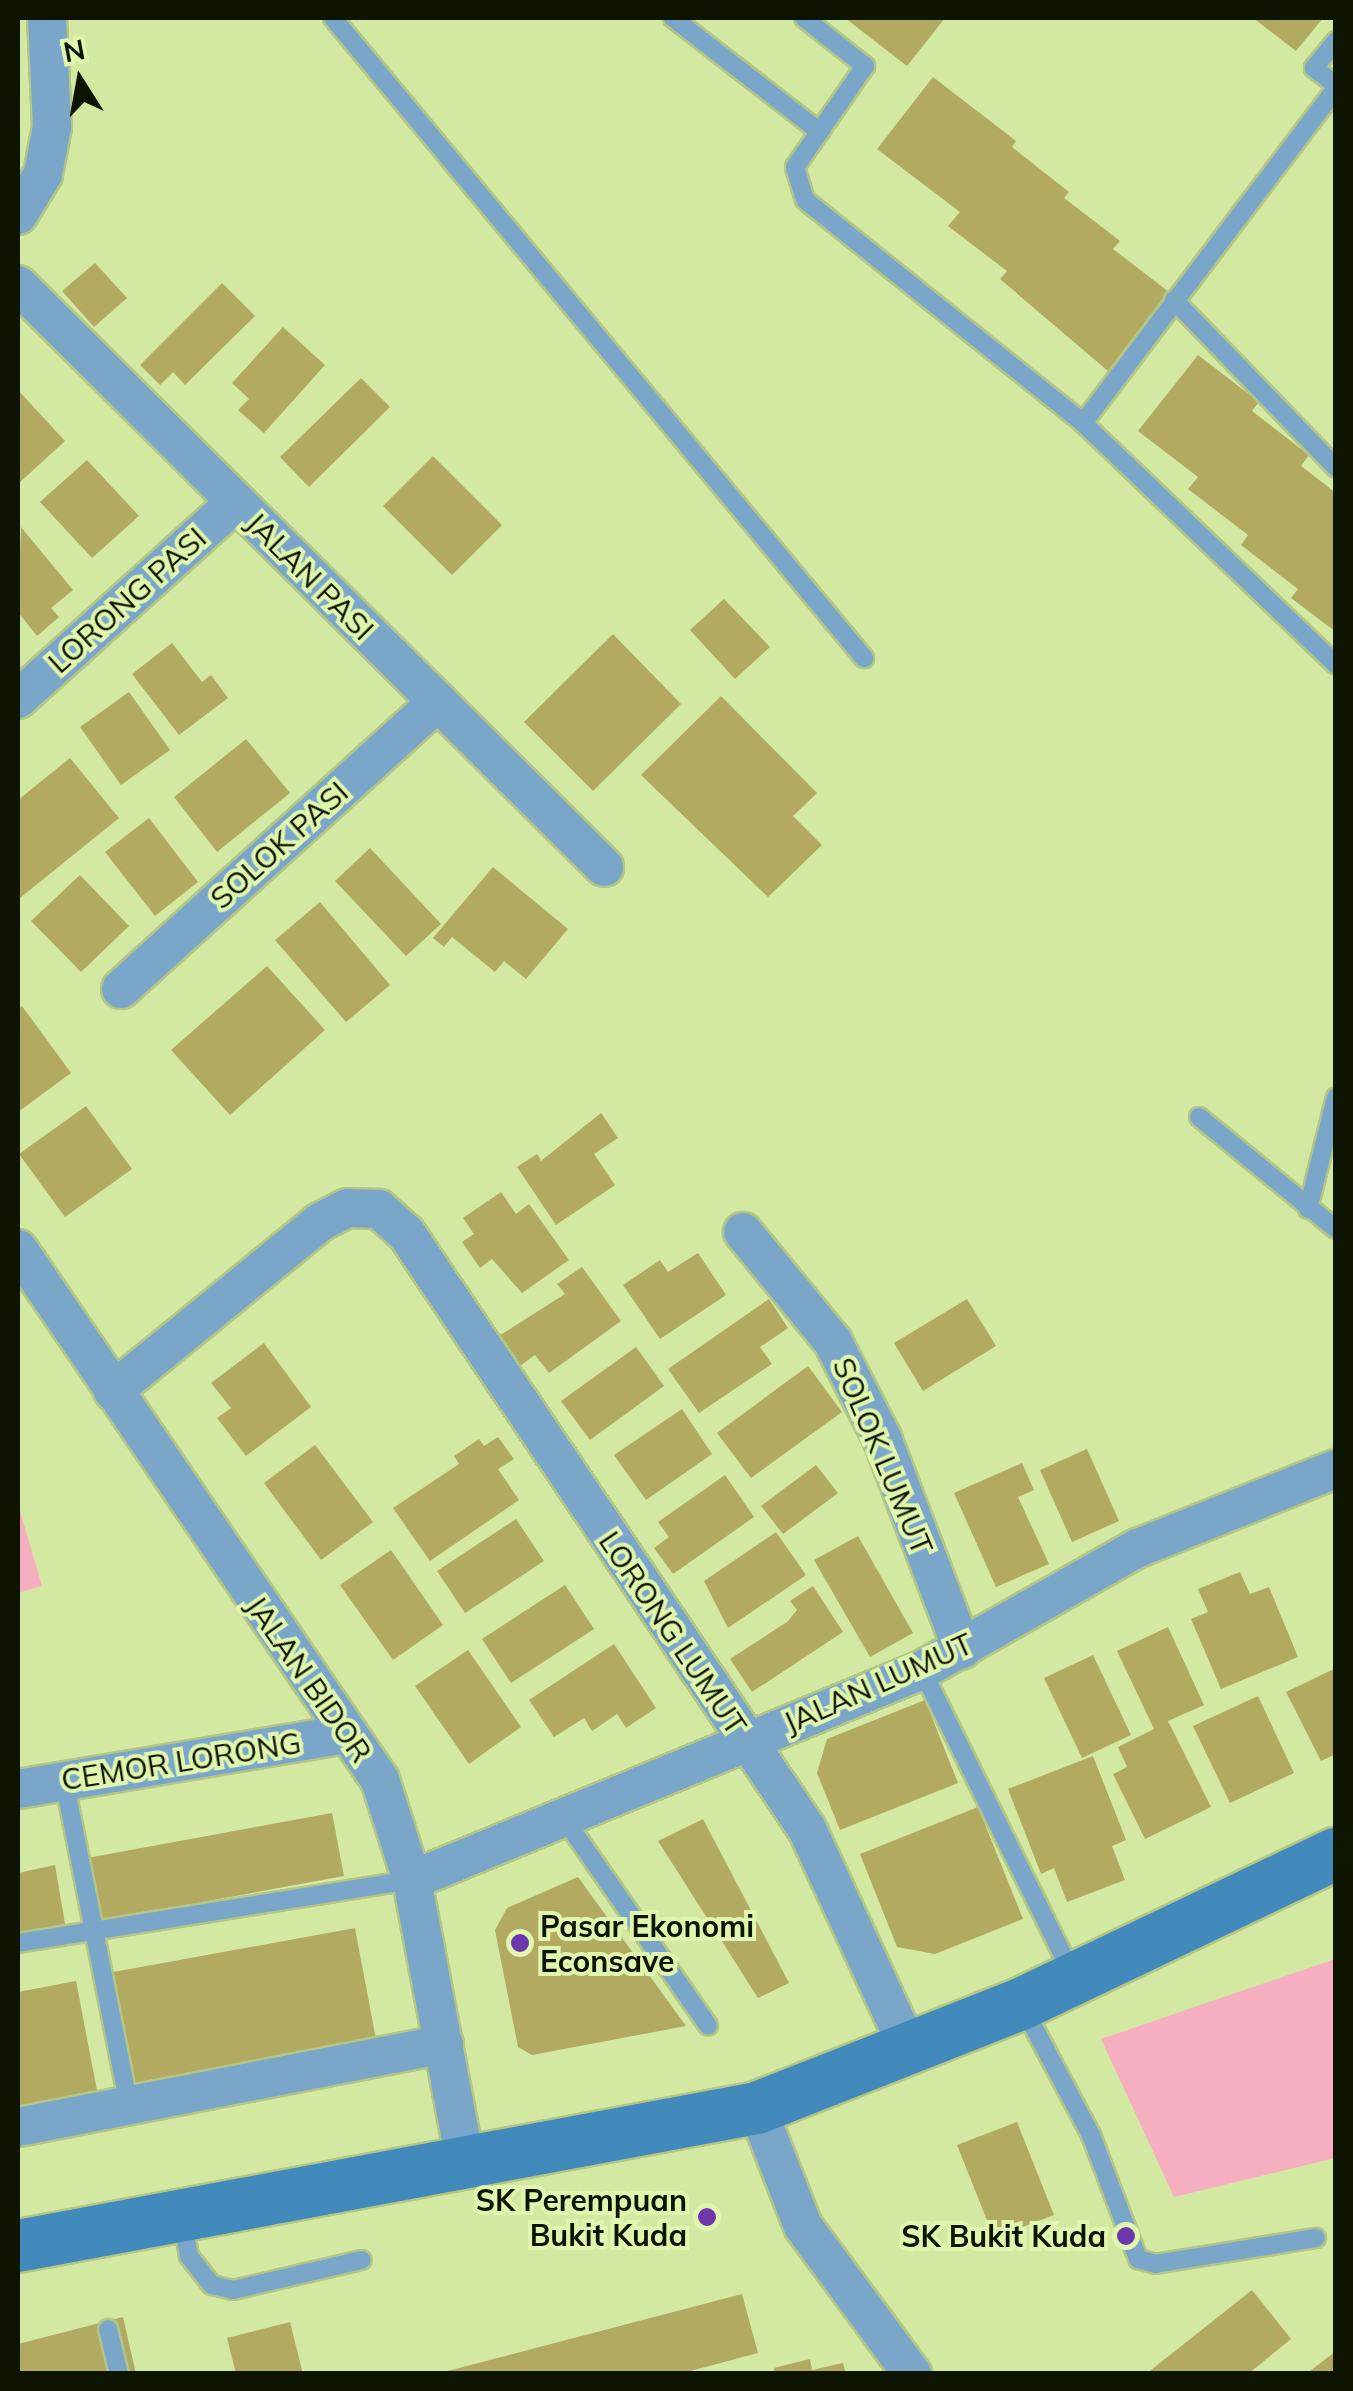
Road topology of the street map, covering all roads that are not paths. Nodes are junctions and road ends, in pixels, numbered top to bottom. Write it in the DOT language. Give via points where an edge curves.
graph roads {
  1 [pos="48,18"];
  2 [pos="333,18"];
  3 [pos="673,18"];
  4 [pos="804,18"];
  5 [pos="1336,41"];
  6 [pos="1336,86"];
  7 [pos="820,132"];
  8 [pos="18,215"];
  9 [pos="18,285"];
  10 [pos="1174,300"];
  11 [pos="1084,424"];
  12 [pos="1336,468"];
  13 [pos="236,502"];
  14 [pos="864,658"];
  15 [pos="1336,665"];
  16 [pos="18,699"];
  17 [pos="438,702"];
  18 [pos="604,867"];
  19 [pos="120,989"];
  20 [pos="1336,1097"];
  21 [pos="1199,1117"];
  22 [pos="1308,1209"];
  23 [pos="1336,1230"];
  24 [pos="742,1232"];
  25 [pos="18,1249"];
  26 [pos="112,1391"];
  27 [pos="1336,1468"];
  28 [pos="962,1648"];
  29 [pos="922,1670"];
  30 [pos="345,1734"];
  31 [pos="745,1742"];
  32 [pos="64,1780"];
  33 [pos="18,1788"];
  34 [pos="563,1817"];
  35 [pos="1336,1854"];
  36 [pos="412,1880"];
  37 [pos="95,1928"];
  38 [pos="18,1943"];
  39 [pos="1074,1978"];
  40 [pos="1022,2004"];
  41 [pos="708,2026"];
  42 [pos="444,2044"];
  43 [pos="909,2050"];
  44 [pos="129,2105"];
  45 [pos="758,2108"];
  46 [pos="18,2127"];
  47 [pos="466,2166"];
  48 [pos="182,2217"];
  49 [pos="1316,2238"];
  50 [pos="18,2246"];
  51 [pos="362,2260"];
  52 [pos="108,2329"];
  53 [pos="119,2374"];
  54 [pos="912,2374"];
  1 -- 8 [label="street" via="52,128 42,174"];
  2 -- 14 [label="lane"];
  3 -- 7 [label="lane"];
  4 -- 7 [label="lane" via="866,66"];
  5 -- 6 [label="lane" via="1314,68"];
  6 -- 10 [label="lane"];
  7 -- 11 [label="lane" via="795,167 805,200"];
  9 -- 13 [label="street, JALAN PASI"];
  10 -- 11 [label="lane"];
  10 -- 12 [label="lane"];
  11 -- 15 [label="lane"];
  13 -- 16 [label="street, LORONG PASI"];
  13 -- 17 [label="street, JALAN PASI"];
  17 -- 18 [label="street, JALAN PASI"];
  17 -- 19 [label="street, SOLOK PASI"];
  20 -- 22 [label="lane"];
  21 -- 22 [label="lane"];
  22 -- 23 [label="lane"];
  24 -- 28 [label="street, SOLOK LUMUT" via="833,1342 882,1438"];
  25 -- 26 [label="street, JALAN BIDOR"];
  26 -- 30 [label="street, JALAN BIDOR"];
  26 -- 31 [label="street, LORONG LUMUT" via="320,1222 348,1208 380,1209 406,1233"];
  27 -- 28 [label="street, JALAN LUMUT" via="1138,1548"];
  28 -- 29 [label="street, JALAN LUMUT"];
  29 -- 31 [label="street, JALAN LUMUT"];
  29 -- 39 [label="lane"];
  30 -- 32 [label="street, CEMOR LORONG"];
  30 -- 36 [label="street, JALAN BIDOR" via="380,1780"];
  31 -- 34 [label="street, JALAN LUMUT"];
  31 -- 43 [label="street, LORONG LUMUT" via="815,1844"];
  32 -- 33 [label="street, CEMOR LORONG"];
  32 -- 37 [label="lane"];
  34 -- 36 [label="street, JALAN LUMUT"];
  34 -- 41 [label="lane"];
  35 -- 39 [label="street"];
  36 -- 37 [label="lane"];
  36 -- 42 [label="street, JALAN BIDOR"];
  37 -- 38 [label="lane"];
  37 -- 44 [label="lane"];
  39 -- 40 [label="street"];
  40 -- 43 [label="street"];
  40 -- 49 [label="lane" via="1091,2135 1138,2259 1155,2264"];
  42 -- 44 [label="street"];
  42 -- 47 [label="street, JALAN BIDOR"];
  43 -- 45 [label="street"];
  44 -- 46 [label="street"];
  45 -- 47 [label="street"];
  45 -- 54 [label="street" via="803,2226"];
  47 -- 48 [label="street"];
  48 -- 50 [label="street"];
  48 -- 51 [label="lane" via="189,2256 212,2286 233,2290"];
  52 -- 53 [label="lane"];
}
